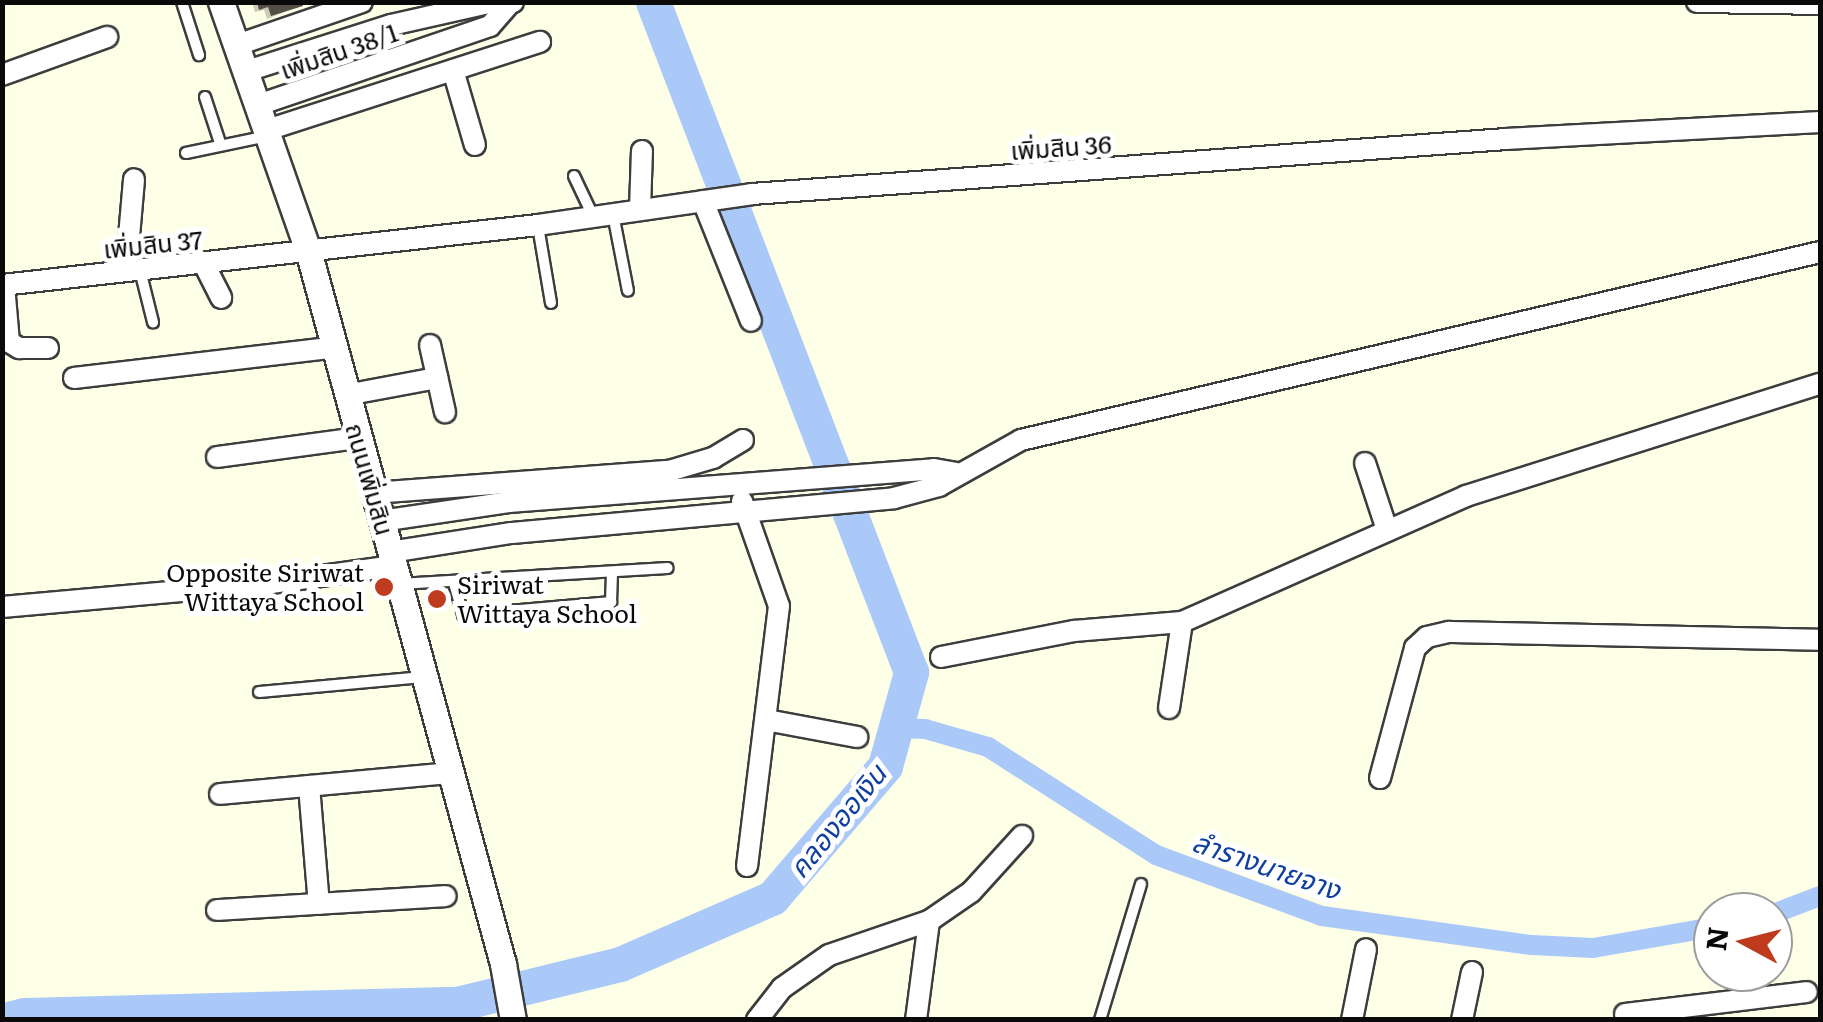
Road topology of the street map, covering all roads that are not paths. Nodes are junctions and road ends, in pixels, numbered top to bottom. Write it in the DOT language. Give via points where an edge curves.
graph roads {
  1 [pos="182,2"];
  2 [pos="220,2"];
  3 [pos="362,2"];
  4 [pos="1697,2"];
  5 [pos="511,3"];
  6 [pos="1794,3"];
  7 [pos="1820,4"];
  8 [pos="431,16"];
  9 [pos="106,36"];
  10 [pos="540,42"];
  11 [pos="438,44"];
  12 [pos="237,45"];
  13 [pos="199,55"];
  14 [pos="453,70"];
  15 [pos="247,71"];
  16 [pos="2,75"];
  17 [pos="205,97"];
  18 [pos="258,104"];
  19 [pos="1820,122"];
  20 [pos="268,132"];
  21 [pos="220,143"];
  22 [pos="474,145"];
  23 [pos="642,151"];
  24 [pos="186,153"];
  25 [pos="574,176"];
  26 [pos="134,179"];
  27 [pos="705,201"];
  28 [pos="640,210"];
  29 [pos="603,216"];
  30 [pos="538,224"];
  31 [pos="308,250"];
  32 [pos="1820,252"];
  33 [pos="204,264"];
  34 [pos="133,271"];
  35 [pos="3,285"];
  36 [pos="628,291"];
  37 [pos="221,298"];
  38 [pos="551,303"];
  39 [pos="751,320"];
  40 [pos="153,322"];
  41 [pos="430,344"];
  42 [pos="48,348"];
  43 [pos="331,348"];
  44 [pos="74,378"];
  45 [pos="437,378"];
  46 [pos="1820,384"];
  47 [pos="346,395"];
  48 [pos="445,412"];
  49 [pos="358,438"];
  50 [pos="743,440"];
  51 [pos="217,456"];
  52 [pos="1365,463"];
  53 [pos="956,474"];
  54 [pos="738,485"];
  55 [pos="373,494"];
  56 [pos="744,512"];
  57 [pos="381,521"];
  58 [pos="1387,530"];
  59 [pos="394,567"];
  60 [pos="668,568"];
  61 [pos="612,574"];
  62 [pos="454,583"];
  63 [pos="2,607"];
  64 [pos="1182,622"];
  65 [pos="1820,640"];
  66 [pos="941,657"];
  67 [pos="424,677"];
  68 [pos="259,692"];
  69 [pos="1169,708"];
  70 [pos="766,720"];
  71 [pos="857,737"];
  72 [pos="450,773"];
  73 [pos="1380,778"];
  74 [pos="309,786"];
  75 [pos="220,794"];
  76 [pos="1022,836"];
  77 [pos="747,866"];
  78 [pos="1140,884"];
  79 [pos="446,896"];
  80 [pos="319,904"];
  81 [pos="217,910"];
  82 [pos="928,920"];
  83 [pos="1366,949"];
  84 [pos="1472,972"];
  85 [pos="1808,992"];
  86 [pos="512,1014"];
  87 [pos="1625,1014"];
  88 [pos="1669,1016"];
  89 [pos="757,1020"];
  90 [pos="916,1020"];
  91 [pos="1100,1020"];
  92 [pos="1352,1020"];
  93 [pos="1462,1020"];
  1 -- 13 [label="lane"];
  2 -- 12 [label="street, ถนนเพิ่มสิน"];
  3 -- 12 [label="street"];
  4 -- 6 [label="street"];
  5 -- 8 [label="street, เพิ่มสิน 38/1"];
  5 -- 11 [label="street, เพิ่มสิน 38/1" via="490,26"];
  6 -- 7 [label="street"];
  8 -- 11 [label="street"];
  8 -- 15 [label="street, เพิ่มสิน 38/1"];
  9 -- 16 [label="street"];
  10 -- 14 [label="street"];
  11 -- 18 [label="street, เพิ่มสิน 38/1"];
  12 -- 15 [label="street, ถนนเพิ่มสิน"];
  14 -- 20 [label="street"];
  14 -- 22 [label="street"];
  15 -- 18 [label="street, ถนนเพิ่มสิน"];
  17 -- 21 [label="lane"];
  18 -- 20 [label="street, ถนนเพิ่มสิน"];
  19 -- 27 [label="street, เพิ่มสิน 36" via="1486,140"];
  20 -- 21 [label="lane"];
  20 -- 31 [label="street, ถนนเพิ่มสิน"];
  21 -- 24 [label="lane"];
  23 -- 28 [label="street"];
  25 -- 29 [label="lane"];
  26 -- 34 [label="street"];
  27 -- 28 [label="street, เพิ่มสิน 36"];
  27 -- 39 [label="street"];
  28 -- 29 [label="street, เพิ่มสิน 36"];
  29 -- 30 [label="street, เพิ่มสิน 36"];
  29 -- 36 [label="lane"];
  30 -- 31 [label="street, เพิ่มสิน 36"];
  30 -- 38 [label="lane"];
  31 -- 33 [label="street, เพิ่มสิน 37"];
  31 -- 43 [label="street, ถนนเพิ่มสิน"];
  32 -- 53 [label="street" via="1021,440"];
  33 -- 34 [label="street, เพิ่มสิน 37"];
  33 -- 37 [label="street"];
  34 -- 35 [label="street, เพิ่มสิน 37"];
  34 -- 40 [label="lane"];
  35 -- 42 [label="street" via="9,342"];
  41 -- 45 [label="street"];
  43 -- 44 [label="street"];
  43 -- 47 [label="street, ถนนเพิ่มสิน"];
  45 -- 47 [label="street"];
  45 -- 48 [label="street"];
  46 -- 58 [label="street" via="1466,496"];
  47 -- 49 [label="street, ถนนเพิ่มสิน"];
  49 -- 51 [label="street"];
  49 -- 55 [label="street, ถนนเพิ่มสิน"];
  50 -- 55 [label="street" via="670,472"];
  52 -- 58 [label="street"];
  53 -- 54 [label="street" via="934,470"];
  53 -- 56 [label="street" via="939,486 894,498"];
  54 -- 56 [label="street"];
  54 -- 57 [label="street" via="508,502"];
  55 -- 57 [label="street, ถนนเพิ่มสิน"];
  56 -- 59 [label="street" via="512,533"];
  56 -- 70 [label="street" via="779,597"];
  57 -- 59 [label="street, ถนนเพิ่มสิน"];
  58 -- 64 [label="street"];
  59 -- 62 [label="lane"];
  59 -- 63 [label="street"];
  59 -- 67 [label="street, ถนนเพิ่มสิน"];
  60 -- 61 [label="lane"];
  61 -- 62 [label="lane"];
  61 -- 62 [label="lane" via="611,602 463,615"];
  64 -- 66 [label="street" via="1074,631"];
  64 -- 69 [label="street"];
  65 -- 73 [label="street" via="1428,636 1415,648"];
  67 -- 68 [label="lane"];
  67 -- 72 [label="street, ถนนเพิ่มสิน"];
  70 -- 71 [label="street"];
  70 -- 77 [label="street"];
  72 -- 74 [label="street"];
  72 -- 86 [label="street, ถนนเพิ่มสิน"];
  74 -- 75 [label="street"];
  74 -- 80 [label="street"];
  76 -- 82 [label="street" via="971,892"];
  78 -- 91 [label="lane"];
  79 -- 80 [label="street"];
  80 -- 81 [label="street"];
  82 -- 89 [label="street" via="829,955 782,988"];
  82 -- 90 [label="street"];
  83 -- 92 [label="street"];
  84 -- 93 [label="street"];
  85 -- 88 [label="street"];
  87 -- 88 [label="street"];
}
